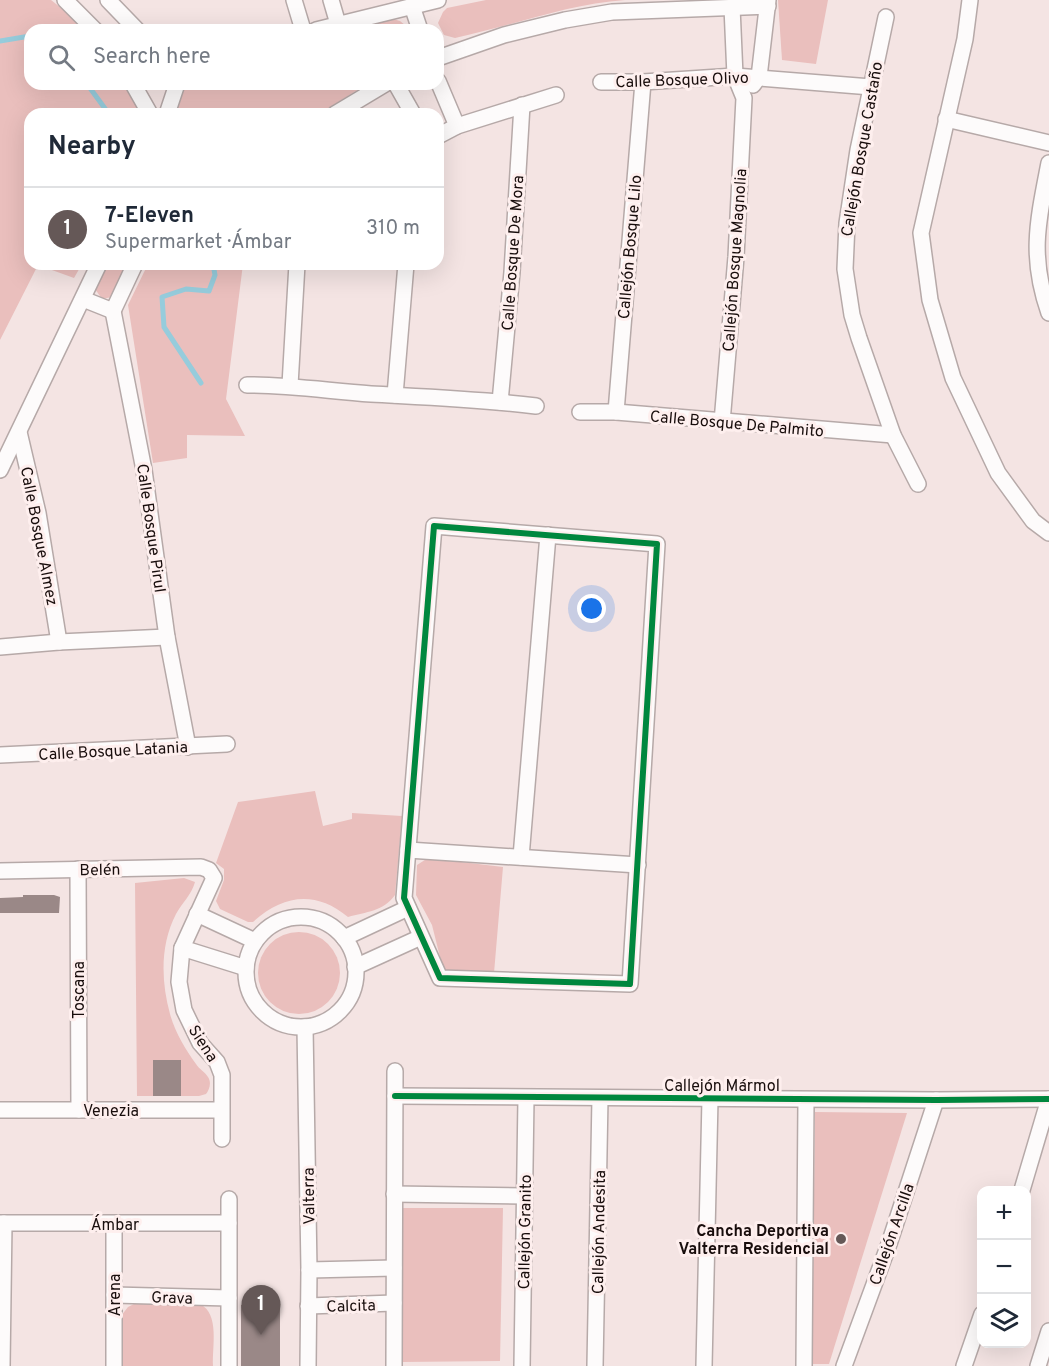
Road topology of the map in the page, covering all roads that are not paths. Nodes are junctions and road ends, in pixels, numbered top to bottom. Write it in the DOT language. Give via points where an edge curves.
graph roads {
  1 [pos="64,0"];
  2 [pos="108,0"];
  3 [pos="294,0"];
  4 [pos="331,0"];
  5 [pos="438,0"];
  6 [pos="970,0"];
  7 [pos="768,3"];
  8 [pos="412,6"];
  9 [pos="732,7"];
  10 [pos="886,17"];
  11 [pos="89,24"];
  12 [pos="131,24"];
  13 [pos="301,24"];
  14 [pos="338,24"];
  15 [pos="418,24"];
  16 [pos="444,56"];
  17 [pos="735,76"];
  18 [pos="759,77"];
  19 [pos="601,82"];
  20 [pos="643,82"];
  21 [pos="871,87"];
  22 [pos="137,90"];
  23 [pos="175,90"];
  24 [pos="374,90"];
  25 [pos="399,90"];
  26 [pos="442,90"];
  27 [pos="556,95"];
  28 [pos="744,98"];
  29 [pos="522,105"];
  30 [pos="147,108"];
  31 [pos="168,108"];
  32 [pos="345,108"];
  33 [pos="410,108"];
  34 [pos="946,119"];
  35 [pos="458,126"];
  36 [pos="444,133"];
  37 [pos="1049,142"];
  38 [pos="1049,163"];
  39 [pos="96,270"];
  40 [pos="132,270"];
  41 [pos="297,270"];
  42 [pos="405,270"];
  43 [pos="83,299"];
  44 [pos="113,310"];
  45 [pos="1049,313"];
  46 [pos="247,385"];
  47 [pos="290,386"];
  48 [pos="395,395"];
  49 [pos="500,402"];
  50 [pos="536,406"];
  51 [pos="580,412"];
  52 [pos="616,412"];
  53 [pos="722,422"];
  54 [pos="19,432"];
  55 [pos="893,435"];
  56 [pos="0,470"];
  57 [pos="918,484"];
  58 [pos="1049,533"];
  59 [pos="549,535"];
  60 [pos="167,637"];
  61 [pos="59,642"];
  62 [pos="0,647"];
  63 [pos="227,744"];
  64 [pos="188,747"];
  65 [pos="0,755"];
  66 [pos="408,850"];
  67 [pos="522,857"];
  68 [pos="638,865"];
  69 [pos="201,867"];
  70 [pos="78,869"];
  71 [pos="0,871"];
  72 [pos="408,908"];
  73 [pos="197,914"];
  74 [pos="421,937"];
  75 [pos="344,938"];
  76 [pos="255,941"];
  77 [pos="182,948"];
  78 [pos="355,967"];
  79 [pos="246,968"];
  80 [pos="305,1027"];
  81 [pos="395,1071"];
  82 [pos="395,1096"];
  83 [pos="526,1098"];
  84 [pos="600,1098"];
  85 [pos="710,1099"];
  86 [pos="1049,1099"];
  87 [pos="806,1100"];
  88 [pos="936,1100"];
  89 [pos="0,1110"];
  90 [pos="79,1110"];
  91 [pos="221,1110"];
  92 [pos="222,1139"];
  93 [pos="1023,1186"];
  94 [pos="394,1194"];
  95 [pos="524,1196"];
  96 [pos="229,1199"];
  97 [pos="2,1223"];
  98 [pos="229,1223"];
  99 [pos="114,1224"];
  100 [pos="394,1268"];
  101 [pos="309,1270"];
  102 [pos="114,1295"];
  103 [pos="229,1298"];
  104 [pos="394,1304"];
  105 [pos="309,1306"];
  106 [pos="977,1326"];
  107 [pos="1049,1331"];
  108 [pos="2,1366"];
  109 [pos="114,1366"];
  110 [pos="229,1366"];
  111 [pos="308,1366"];
  112 [pos="394,1366"];
  113 [pos="522,1366"];
  114 [pos="595,1366"];
  115 [pos="704,1366"];
  116 [pos="804,1366"];
  117 [pos="844,1366"];
  118 [pos="964,1366"];
  119 [pos="1038,1366"];
  1 -- 11 [label="street"];
  2 -- 12 [label="street"];
  3 -- 13 [label="street"];
  4 -- 14 [label="street"];
  5 -- 8 [label="street"];
  6 -- 34 [label="street"];
  7 -- 9 [label="street"];
  7 -- 18 [label="street"];
  8 -- 14 [label="street"];
  8 -- 15 [label="street"];
  9 -- 16 [label="street" via="612,12 504,35"];
  9 -- 17 [label="street, Callejón Bosque Magnolia"];
  10 -- 21 [label="street, Callejón Bosque Castaño"];
  17 -- 18 [label="street, Calle Bosque Olivo"];
  17 -- 20 [label="street, Calle Bosque Olivo"];
  17 -- 28 [label="street, Callejón Bosque Magnolia"];
  18 -- 21 [label="street, Calle Bosque Olivo"];
  18 -- 28 [label="street"];
  19 -- 20 [label="street, Calle Bosque Olivo"];
  20 -- 52 [label="street, Callejón Bosque Lilo"];
  21 -- 55 [label="street, Callejón Bosque Castaño" via="847,223 845,269 852,315"];
  22 -- 30 [label="street"];
  23 -- 31 [label="street"];
  24 -- 32 [label="street"];
  25 -- 33 [label="street"];
  26 -- 35 [label="street"];
  27 -- 29 [label="street"];
  28 -- 53 [label="street, Callejón Bosque Magnolia"];
  29 -- 35 [label="street"];
  29 -- 49 [label="street, Calle Bosque De Mora"];
  34 -- 37 [label="street"];
  34 -- 58 [label="street" via="921,233 930,300 953,378 998,473 1033,521"];
  35 -- 36 [label="street"];
  38 -- 45 [label="street" via="1037,225 1042,291"];
  39 -- 43 [label="street"];
  40 -- 44 [label="street"];
  41 -- 47 [label="street"];
  42 -- 48 [label="street"];
  43 -- 44 [label="street"];
  43 -- 54 [label="street"];
  44 -- 60 [label="street, Calle Bosque Pirul" via="144,470"];
  46 -- 47 [label="street"];
  47 -- 48 [label="street"];
  48 -- 49 [label="street"];
  49 -- 50 [label="street"];
  51 -- 52 [label="street, Calle Bosque De Palmito"];
  52 -- 53 [label="street, Calle Bosque De Palmito"];
  53 -- 55 [label="street, Calle Bosque De Palmito"];
  54 -- 56 [label="street"];
  54 -- 61 [label="street, Calle Bosque Almez" via="38,513"];
  55 -- 57 [label="street, Callejón Bosque Castaño"];
  59 -- 66 [label="street" via="434,526"];
  59 -- 67 [label="street"];
  59 -- 68 [label="street" via="657,544"];
  60 -- 61 [label="street"];
  60 -- 64 [label="street, Calle Bosque Pirul"];
  61 -- 62 [label="street"];
  63 -- 64 [label="street, Calle Bosque Latania"];
  64 -- 65 [label="street, Calle Bosque Latania"];
  66 -- 67 [label="street"];
  66 -- 72 [label="street" via="404,898"];
  67 -- 68 [label="street"];
  68 -- 74 [label="street" via="630,984 440,978"];
  69 -- 70 [label="street, Belén"];
  69 -- 73 [label="street, Siena" via="209,870 213,878"];
  70 -- 71 [label="street, Belén"];
  70 -- 90 [label="street, Toscana"];
  72 -- 74 [label="street"];
  72 -- 75 [label="street"];
  73 -- 76 [label="street"];
  73 -- 77 [label="street, Siena"];
  74 -- 78 [label="street"];
  75 -- 76 [label="street" via="323,922 295,917 268,927"];
  75 -- 78 [label="street"];
  76 -- 79 [label="street"];
  77 -- 79 [label="street"];
  77 -- 91 [label="street, Siena" via="179,982 184,1010 222,1075"];
  78 -- 80 [label="street" via="354,986 346,1004 324,1022"];
  79 -- 80 [label="street" via="251,995 262,1011 278,1022"];
  80 -- 101 [label="street, Valterra"];
  81 -- 82 [label="street"];
  82 -- 83 [label="street, Callejón Mármol"];
  82 -- 94 [label="street"];
  83 -- 84 [label="street, Callejón Mármol"];
  83 -- 95 [label="street, Callejón Granito"];
  84 -- 85 [label="street, Callejón Mármol"];
  84 -- 114 [label="street, Callejón Andesita"];
  85 -- 87 [label="street, Callejón Mármol"];
  85 -- 115 [label="street"];
  86 -- 88 [label="street, Callejón Mármol"];
  86 -- 93 [label="street"];
  87 -- 88 [label="street, Callejón Mármol"];
  87 -- 116 [label="street"];
  88 -- 117 [label="street, Callejón Arcilla"];
  89 -- 90 [label="street, Venezia"];
  90 -- 91 [label="street, Venezia"];
  91 -- 92 [label="street, Siena"];
  94 -- 95 [label="street"];
  94 -- 100 [label="street"];
  95 -- 113 [label="street, Callejón Granito"];
  96 -- 98 [label="street"];
  97 -- 99 [label="street, Ámbar"];
  97 -- 108 [label="street"];
  98 -- 99 [label="street, Ámbar"];
  98 -- 103 [label="street"];
  99 -- 102 [label="street, Arena"];
  100 -- 101 [label="street"];
  100 -- 104 [label="street"];
  101 -- 105 [label="street, Valterra"];
  102 -- 103 [label="street, Grava"];
  102 -- 109 [label="street, Arena"];
  103 -- 110 [label="street"];
  104 -- 105 [label="street, Calcita"];
  104 -- 112 [label="street"];
  105 -- 111 [label="street, Valterra"];
  106 -- 118 [label="street"];
  107 -- 119 [label="street"];
}
